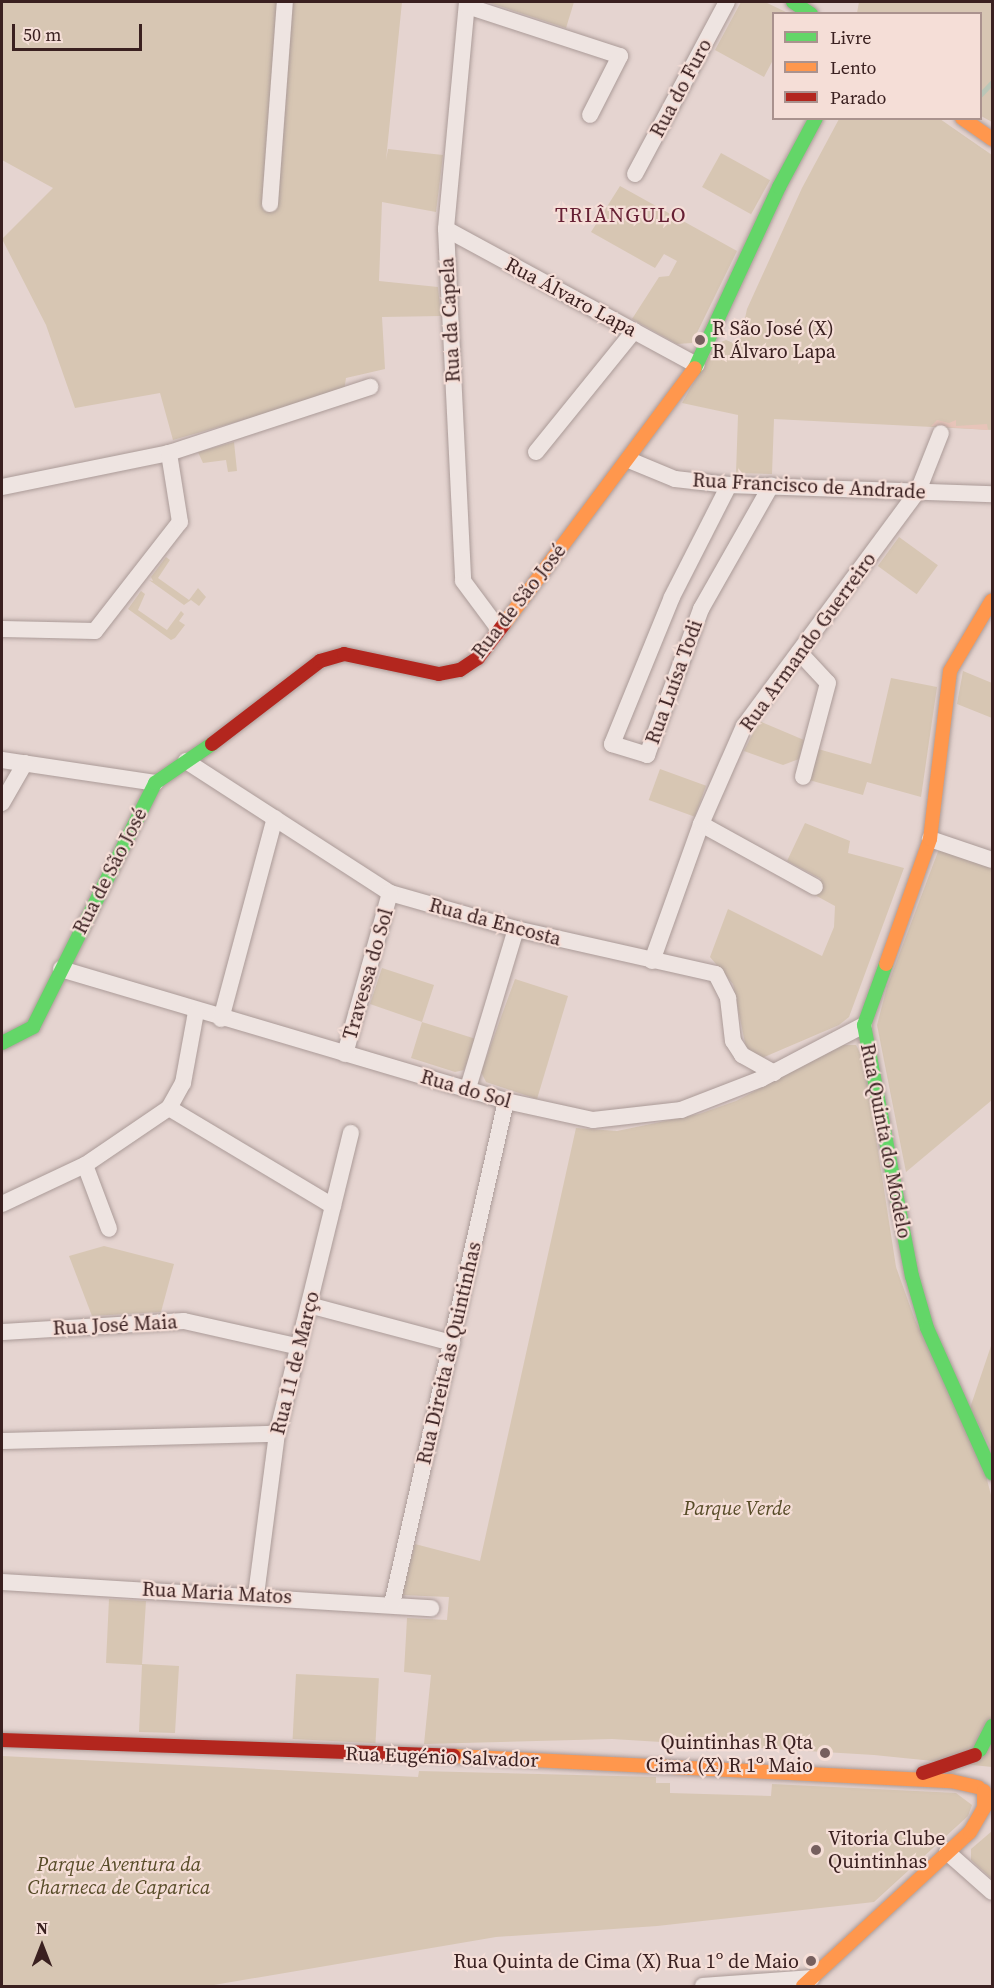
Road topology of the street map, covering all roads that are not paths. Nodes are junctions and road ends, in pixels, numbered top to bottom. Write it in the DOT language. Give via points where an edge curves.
graph roads {
  1 [pos="285,2"];
  2 [pos="727,2"];
  3 [pos="793,2"];
  4 [pos="467,4"];
  5 [pos="808,12"];
  6 [pos="590,115"];
  7 [pos="815,120"];
  8 [pos="965,120"];
  9 [pos="993,139"];
  10 [pos="635,174"];
  11 [pos="270,204"];
  12 [pos="446,229"];
  13 [pos="634,331"];
  14 [pos="697,365"];
  15 [pos="370,387"];
  16 [pos="941,433"];
  17 [pos="536,452"];
  18 [pos="168,453"];
  19 [pos="629,460"];
  20 [pos="729,485"];
  21 [pos="771,486"];
  22 [pos="2,487"];
  23 [pos="918,491"];
  24 [pos="993,494"];
  25 [pos="993,600"];
  26 [pos="498,628"];
  27 [pos="2,629"];
  28 [pos="799,652"];
  29 [pos="2,760"];
  30 [pos="186,760"];
  31 [pos="25,764"];
  32 [pos="803,777"];
  33 [pos="155,783"];
  34 [pos="2,803"];
  35 [pos="276,818"];
  36 [pos="701,824"];
  37 [pos="930,839"];
  38 [pos="993,860"];
  39 [pos="815,887"];
  40 [pos="390,893"];
  41 [pos="516,929"];
  42 [pos="652,961"];
  43 [pos="61,969"];
  44 [pos="196,1012"];
  45 [pos="221,1019"];
  46 [pos="864,1025"];
  47 [pos="2,1043"];
  48 [pos="345,1054"];
  49 [pos="774,1073"];
  50 [pos="468,1088"];
  51 [pos="506,1101"];
  52 [pos="168,1108"];
  53 [pos="351,1133"];
  54 [pos="85,1165"];
  55 [pos="2,1204"];
  56 [pos="333,1206"];
  57 [pos="109,1229"];
  58 [pos="309,1305"];
  59 [pos="3,1332"];
  60 [pos="452,1343"];
  61 [pos="296,1346"];
  62 [pos="277,1434"];
  63 [pos="2,1441"];
  64 [pos="993,1473"];
  65 [pos="2,1582"];
  66 [pos="256,1595"];
  67 [pos="392,1604"];
  68 [pos="431,1608"];
  69 [pos="993,1726"];
  70 [pos="2,1740"];
  71 [pos="983,1750"];
  72 [pos="882,1777"];
  73 [pos="985,1790"];
  74 [pos="993,1817"];
  75 [pos="970,1832"];
  76 [pos="947,1852"];
  77 [pos="993,1892"];
  78 [pos="808,1982"];
  79 [pos="703,1986"];
  1 -- 11 [label="street"];
  2 -- 10 [label="street, Rua do Furo"];
  3 -- 5 [label="street"];
  4 -- 6 [label="street" via="620,56"];
  4 -- 12 [label="street, Rua da Capela"];
  7 -- 14 [label="street, Rua de São José" via="779,187"];
  8 -- 9 [label="street"];
  12 -- 13 [label="street, Rua Álvaro Lapa"];
  12 -- 26 [label="street, Rua da Capela" via="463,581"];
  13 -- 14 [label="street, Rua Álvaro Lapa"];
  13 -- 17 [label="street"];
  14 -- 19 [label="street, Rua de São José"];
  15 -- 18 [label="street"];
  16 -- 23 [label="street, Rua Armando Guerreiro"];
  18 -- 22 [label="street"];
  18 -- 27 [label="street" via="180,522 95,632"];
  19 -- 20 [label="street, Rua Francisco de Andrade" via="675,479"];
  19 -- 26 [label="street, Rua de São José"];
  20 -- 21 [label="street, Rua Francisco de Andrade"];
  20 -- 21 [label="street, Rua Luísa Todi" via="672,597 612,744 647,755 701,609"];
  21 -- 23 [label="street, Rua Francisco de Andrade"];
  23 -- 24 [label="street, Rua Francisco de Andrade"];
  23 -- 28 [label="street, Rua Armando Guerreiro"];
  25 -- 37 [label="street, Rua Quinta do Modelo" via="950,671"];
  26 -- 30 [label="street, Rua de São José" via="478,658 460,670 439,674 366,656 344,654 320,661 251,718"];
  28 -- 32 [label="street" via="828,683"];
  28 -- 36 [label="street, Rua Armando Guerreiro" via="744,726"];
  29 -- 31 [label="street"];
  30 -- 33 [label="street, Rua de São José"];
  30 -- 35 [label="street, Rua da Encosta"];
  31 -- 33 [label="street"];
  31 -- 34 [label="street"];
  33 -- 43 [label="street, Rua de São José"];
  35 -- 40 [label="street, Rua da Encosta"];
  35 -- 45 [label="street"];
  36 -- 39 [label="street"];
  36 -- 42 [label="street, Rua Armando Guerreiro"];
  37 -- 38 [label="street"];
  37 -- 46 [label="street, Rua Quinta do Modelo"];
  40 -- 41 [label="street, Rua da Encosta"];
  40 -- 48 [label="street, Travessa do Sol"];
  41 -- 42 [label="street, Rua da Encosta"];
  41 -- 50 [label="street"];
  42 -- 49 [label="street, Rua da Encosta" via="716,974 728,998 733,1041 742,1055"];
  43 -- 44 [label="street, Rua do Sol"];
  43 -- 47 [label="street, Rua de São José" via="33,1028"];
  44 -- 45 [label="street, Rua do Sol"];
  44 -- 52 [label="street" via="183,1083"];
  45 -- 48 [label="street, Rua do Sol"];
  46 -- 49 [label="street, Rua do Sol"];
  46 -- 64 [label="street, Rua Quinta do Modelo" via="912,1275 927,1328"];
  48 -- 50 [label="street, Rua do Sol"];
  49 -- 51 [label="street, Rua do Sol" via="681,1110 593,1120"];
  50 -- 51 [label="street, Rua do Sol"];
  51 -- 60 [label="street, Rua Direita às Quintinhas"];
  52 -- 54 [label="street"];
  52 -- 56 [label="street"];
  53 -- 56 [label="street, Rua 11 de Março"];
  54 -- 55 [label="street"];
  54 -- 57 [label="street"];
  56 -- 58 [label="street, Rua 11 de Março"];
  58 -- 60 [label="street"];
  58 -- 61 [label="street, Rua 11 de Março"];
  59 -- 61 [label="street, Rua José Maia" via="184,1321"];
  60 -- 67 [label="street, Rua Direita às Quintinhas"];
  61 -- 62 [label="street, Rua 11 de Março"];
  62 -- 63 [label="street"];
  62 -- 66 [label="street, Rua 11 de Março"];
  65 -- 66 [label="street, Rua Maria Matos"];
  66 -- 67 [label="street, Rua Maria Matos"];
  67 -- 68 [label="street, Rua Maria Matos"];
  69 -- 71 [label="street"];
  70 -- 72 [label="street, Rua Eugénio Salvador" via="616,1762"];
  71 -- 72 [label="street, Rua Eugénio Salvador" via="922,1773"];
  71 -- 73 [label="street" via="971,1768"];
  72 -- 73 [label="street, Rua Eugénio Salvador" via="959,1781"];
  73 -- 75 [label="street" via="984,1808"];
  74 -- 75 [label="street"];
  75 -- 76 [label="street"];
  76 -- 77 [label="street"];
  76 -- 78 [label="street"];
  78 -- 79 [label="street"];
}
